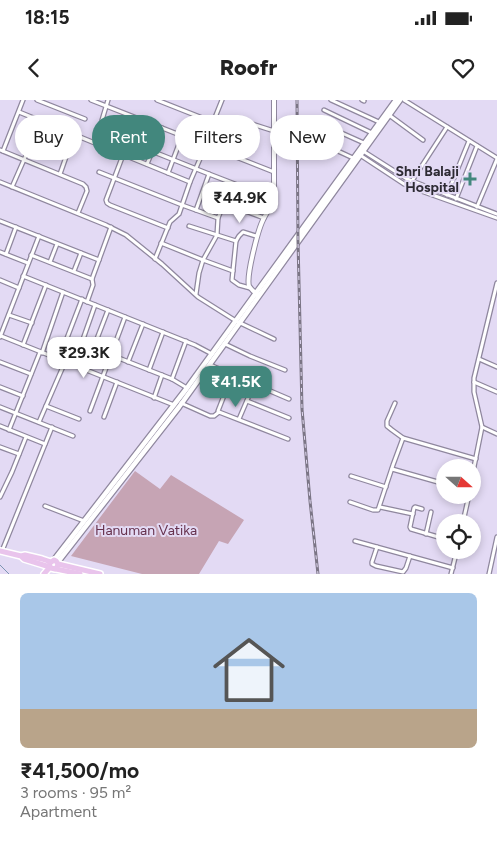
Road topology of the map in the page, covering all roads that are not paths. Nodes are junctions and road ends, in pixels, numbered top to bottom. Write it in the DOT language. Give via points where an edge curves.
graph roads {
  1 [pos="23,100"];
  2 [pos="37,100"];
  3 [pos="91,100"];
  4 [pos="108,100"];
  5 [pos="156,100"];
  6 [pos="222,100"];
  7 [pos="274,100"];
  8 [pos="332,100"];
  9 [pos="396,100"];
  10 [pos="402,100"];
  11 [pos="163,101"];
  12 [pos="106,106"];
  13 [pos="324,110"];
  14 [pos="18,112"];
  15 [pos="26,115"];
  16 [pos="103,115"];
  17 [pos="129,115"];
  18 [pos="274,115"];
  19 [pos="389,115"];
  20 [pos="85,119"];
  21 [pos="379,122"];
  22 [pos="447,127"];
  23 [pos="372,133"];
  24 [pos="344,135"];
  25 [pos="423,140"];
  26 [pos="470,141"];
  27 [pos="364,144"];
  28 [pos="477,146"];
  29 [pos="2,150"];
  30 [pos="360,152"];
  31 [pos="344,154"];
  32 [pos="15,155"];
  33 [pos="175,155"];
  34 [pos="165,156"];
  35 [pos="353,158"];
  36 [pos="497,159"];
  37 [pos="24,160"];
  38 [pos="26,160"];
  39 [pos="65,160"];
  40 [pos="122,160"];
  41 [pos="137,160"];
  42 [pos="150,160"];
  43 [pos="173,160"];
  44 [pos="200,160"];
  45 [pos="244,160"];
  46 [pos="274,160"];
  47 [pos="148,164"];
  48 [pos="196,169"];
  49 [pos="99,172"];
  50 [pos="274,172"];
  51 [pos="168,173"];
  52 [pos="60,174"];
  53 [pos="209,174"];
  54 [pos="116,178"];
  55 [pos="412,181"];
  56 [pos="0,182"];
  57 [pos="190,182"];
  58 [pos="232,184"];
  59 [pos="12,187"];
  60 [pos="447,195"];
  61 [pos="456,198"];
  62 [pos="274,199"];
  63 [pos="454,203"];
  64 [pos="182,205"];
  65 [pos="477,206"];
  66 [pos="196,210"];
  67 [pos="240,210"];
  68 [pos="78,213"];
  69 [pos="497,214"];
  70 [pos="218,218"];
  71 [pos="264,218"];
  72 [pos="497,218"];
  73 [pos="0,221"];
  74 [pos="188,226"];
  75 [pos="16,227"];
  76 [pos="111,228"];
  77 [pos="168,228"];
  78 [pos="217,235"];
  79 [pos="39,236"];
  80 [pos="256,236"];
  81 [pos="236,241"];
  82 [pos="57,243"];
  83 [pos="161,243"];
  84 [pos="0,252"];
  85 [pos="80,252"];
  86 [pos="6,254"];
  87 [pos="32,255"];
  88 [pos="155,258"];
  89 [pos="99,260"];
  90 [pos="203,260"];
  91 [pos="50,262"];
  92 [pos="28,263"];
  93 [pos="74,271"];
  94 [pos="233,271"];
  95 [pos="23,276"];
  96 [pos="92,278"];
  97 [pos="0,280"];
  98 [pos="497,283"];
  99 [pos="46,285"];
  100 [pos="19,288"];
  101 [pos="250,288"];
  102 [pos="64,292"];
  103 [pos="196,295"];
  104 [pos="258,295"];
  105 [pos="496,296"];
  106 [pos="82,299"];
  107 [pos="87,302"];
  108 [pos="95,305"];
  109 [pos="108,310"];
  110 [pos="9,314"];
  111 [pos="125,317"];
  112 [pos="238,322"];
  113 [pos="32,323"];
  114 [pos="143,324"];
  115 [pos="2,325"];
  116 [pos="163,332"];
  117 [pos="0,337"];
  118 [pos="274,339"];
  119 [pos="186,341"];
  120 [pos="225,344"];
  121 [pos="23,345"];
  122 [pos="41,352"];
  123 [pos="111,355"];
  124 [pos="214,355"];
  125 [pos="59,359"];
  126 [pos="479,359"];
  127 [pos="0,362"];
  128 [pos="65,362"];
  129 [pos="128,362"];
  130 [pos="74,365"];
  131 [pos="209,365"];
  132 [pos="497,367"];
  133 [pos="85,370"];
  134 [pos="149,370"];
  135 [pos="285,370"];
  136 [pos="31,374"];
  137 [pos="162,375"];
  138 [pos="232,375"];
  139 [pos="103,377"];
  140 [pos="172,379"];
  141 [pos="117,382"];
  142 [pos="474,382"];
  143 [pos="254,384"];
  144 [pos="0,386"];
  145 [pos="187,388"];
  146 [pos="497,392"];
  147 [pos="23,396"];
  148 [pos="154,398"];
  149 [pos="288,399"];
  150 [pos="247,401"];
  151 [pos="178,403"];
  152 [pos="395,403"];
  153 [pos="46,406"];
  154 [pos="0,407"];
  155 [pos="90,411"];
  156 [pos="218,412"];
  157 [pos="16,413"];
  158 [pos="104,417"];
  159 [pos="288,418"];
  160 [pos="79,419"];
  161 [pos="239,419"];
  162 [pos="39,422"];
  163 [pos="0,426"];
  164 [pos="52,427"];
  165 [pos="482,427"];
  166 [pos="9,430"];
  167 [pos="497,434"];
  168 [pos="26,436"];
  169 [pos="73,436"];
  170 [pos="403,438"];
  171 [pos="288,439"];
  172 [pos="45,444"];
  173 [pos="0,447"];
  174 [pos="19,454"];
  175 [pos="476,459"];
  176 [pos="392,469"];
  177 [pos="350,476"];
  178 [pos="436,481"];
  179 [pos="386,487"];
  180 [pos="0,497"];
  181 [pos="350,502"];
  182 [pos="45,506"];
  183 [pos="380,507"];
  184 [pos="422,509"];
  185 [pos="431,512"];
  186 [pos="412,514"];
  187 [pos="85,521"];
  188 [pos="426,534"];
  189 [pos="436,537"];
  190 [pos="497,537"];
  191 [pos="355,541"];
  192 [pos="377,547"];
  193 [pos="1,551"];
  194 [pos="410,556"];
  195 [pos="455,559"];
  196 [pos="53,566"];
  197 [pos="453,568"];
  198 [pos="44,574"];
  199 [pos="80,574"];
  200 [pos="100,574"];
  201 [pos="451,574"];
  202 [pos="489,574"];
  1 -- 14 [label="street"];
  2 -- 20 [label="street"];
  3 -- 12 [label="street"];
  4 -- 12 [label="street"];
  5 -- 11 [label="street"];
  6 -- 11 [label="street" via="214,120 210,122"];
  7 -- 18 [label="street"];
  8 -- 21 [label="street"];
  9 -- 21 [label="main road"];
  10 -- 19 [label="main road"];
  10 -- 22 [label="street"];
  12 -- 16 [label="street"];
  12 -- 17 [label="street"];
  13 -- 23 [label="street"];
  14 -- 15 [label="street"];
  14 -- 29 [label="street"];
  19 -- 25 [label="street"];
  19 -- 30 [label="main road"];
  21 -- 23 [label="main road"];
  22 -- 26 [label="street"];
  22 -- 55 [label="street"];
  23 -- 27 [label="main road"];
  24 -- 27 [label="street"];
  26 -- 28 [label="street"];
  26 -- 60 [label="street"];
  27 -- 30 [label="main road"];
  28 -- 36 [label="street"];
  28 -- 61 [label="street"];
  29 -- 32 [label="street"];
  30 -- 35 [label="main road"];
  30 -- 55 [label="street"];
  30 -- 63 [label="street" via="404,184"];
  30 -- 104 [label="main road"];
  31 -- 35 [label="street"];
  33 -- 43 [label="street"];
  34 -- 43 [label="street"];
  35 -- 104 [label="main road"];
  36 -- 65 [label="street"];
  37 -- 59 [label="street"];
  38 -- 52 [label="street"];
  39 -- 52 [label="street"];
  40 -- 54 [label="street"];
  41 -- 47 [label="street"];
  42 -- 47 [label="street"];
  43 -- 48 [label="street"];
  43 -- 51 [label="street"];
  44 -- 48 [label="street"];
  45 -- 50 [label="street"];
  46 -- 50 [label="street"];
  47 -- 51 [label="street"];
  48 -- 53 [label="street"];
  48 -- 57 [label="street"];
  49 -- 54 [label="street"];
  50 -- 62 [label="street"];
  51 -- 57 [label="street"];
  52 -- 68 [label="street" via="86,187"];
  53 -- 58 [label="street"];
  53 -- 66 [label="street"];
  54 -- 64 [label="street"];
  54 -- 77 [label="street" via="107,203"];
  55 -- 60 [label="street"];
  56 -- 59 [label="street"];
  57 -- 64 [label="street"];
  58 -- 62 [label="street"];
  58 -- 70 [label="street"];
  59 -- 68 [label="street"];
  60 -- 61 [label="street"];
  61 -- 63 [label="street"];
  61 -- 65 [label="street"];
  62 -- 71 [label="street"];
  63 -- 72 [label="street"];
  64 -- 66 [label="street"];
  64 -- 77 [label="street"];
  65 -- 69 [label="street"];
  66 -- 70 [label="street"];
  67 -- 71 [label="street"];
  68 -- 76 [label="street"];
  70 -- 78 [label="street"];
  71 -- 80 [label="street"];
  73 -- 75 [label="street"];
  74 -- 78 [label="street"];
  75 -- 79 [label="street"];
  75 -- 86 [label="street"];
  76 -- 88 [label="street"];
  76 -- 89 [label="street"];
  77 -- 83 [label="street"];
  78 -- 81 [label="street"];
  78 -- 90 [label="street"];
  79 -- 82 [label="street"];
  79 -- 87 [label="street"];
  80 -- 81 [label="street" via="243,232"];
  80 -- 101 [label="street" via="248,280"];
  81 -- 94 [label="street"];
  82 -- 85 [label="street"];
  82 -- 91 [label="street"];
  83 -- 88 [label="street"];
  83 -- 90 [label="street"];
  84 -- 86 [label="street"];
  85 -- 89 [label="street"];
  85 -- 93 [label="street"];
  86 -- 92 [label="street"];
  87 -- 91 [label="street"];
  87 -- 92 [label="street"];
  88 -- 103 [label="street"];
  89 -- 96 [label="street"];
  90 -- 94 [label="street"];
  90 -- 103 [label="street"];
  91 -- 93 [label="street"];
  92 -- 95 [label="street"];
  93 -- 96 [label="street"];
  94 -- 101 [label="street" via="234,282"];
  95 -- 99 [label="street"];
  95 -- 100 [label="street"];
  96 -- 107 [label="street"];
  97 -- 100 [label="street"];
  98 -- 105 [label="street"];
  99 -- 102 [label="street"];
  99 -- 113 [label="street"];
  100 -- 110 [label="street"];
  101 -- 104 [label="street"];
  102 -- 106 [label="street"];
  102 -- 122 [label="street"];
  103 -- 112 [label="street"];
  104 -- 112 [label="main road"];
  105 -- 126 [label="street"];
  106 -- 107 [label="street"];
  106 -- 125 [label="street"];
  107 -- 108 [label="street"];
  108 -- 109 [label="street"];
  108 -- 130 [label="street"];
  109 -- 111 [label="street"];
  109 -- 133 [label="street"];
  110 -- 113 [label="street"];
  110 -- 115 [label="street"];
  111 -- 114 [label="street"];
  111 -- 123 [label="street"];
  112 -- 118 [label="street"];
  112 -- 120 [label="main road"];
  112 -- 124 [label="main road"];
  113 -- 121 [label="street"];
  114 -- 116 [label="street"];
  114 -- 129 [label="street"];
  115 -- 117 [label="street"];
  116 -- 119 [label="street"];
  116 -- 134 [label="street"];
  117 -- 121 [label="street"];
  119 -- 124 [label="street"];
  119 -- 140 [label="street"];
  120 -- 124 [label="main road"];
  120 -- 135 [label="street"];
  121 -- 122 [label="street"];
  122 -- 125 [label="street"];
  122 -- 136 [label="street"];
  123 -- 129 [label="street"];
  123 -- 139 [label="street"];
  124 -- 131 [label="main road"];
  124 -- 145 [label="main road"];
  125 -- 128 [label="street"];
  126 -- 132 [label="street"];
  126 -- 142 [label="street"];
  127 -- 136 [label="street"];
  128 -- 130 [label="street"];
  128 -- 153 [label="street"];
  129 -- 134 [label="street"];
  130 -- 133 [label="street"];
  131 -- 138 [label="street"];
  131 -- 151 [label="main road"];
  133 -- 139 [label="street"];
  134 -- 137 [label="street"];
  136 -- 147 [label="street"];
  137 -- 140 [label="street"];
  137 -- 148 [label="street"];
  138 -- 143 [label="street"];
  138 -- 156 [label="street"];
  139 -- 141 [label="street"];
  139 -- 155 [label="street"];
  140 -- 145 [label="street"];
  141 -- 148 [label="street"];
  141 -- 158 [label="street"];
  142 -- 146 [label="street"];
  142 -- 165 [label="street"];
  143 -- 149 [label="street"];
  143 -- 150 [label="street"];
  144 -- 147 [label="street"];
  145 -- 151 [label="main road"];
  147 -- 157 [label="street"];
  148 -- 151 [label="street"];
  150 -- 159 [label="street"];
  150 -- 161 [label="street"];
  151 -- 156 [label="street" via="213,416"];
  151 -- 187 [label="main road"];
  151 -- 196 [label="main road"];
  152 -- 170 [label="street" via="386,421 387,426"];
  153 -- 160 [label="street"];
  153 -- 162 [label="street"];
  154 -- 157 [label="street"];
  156 -- 161 [label="street"];
  157 -- 162 [label="street"];
  157 -- 166 [label="street"];
  161 -- 171 [label="street"];
  162 -- 164 [label="street"];
  163 -- 166 [label="street"];
  164 -- 169 [label="street"];
  164 -- 172 [label="street"];
  165 -- 167 [label="street"];
  165 -- 175 [label="street"];
  166 -- 168 [label="street"];
  168 -- 172 [label="street"];
  168 -- 174 [label="street"];
  170 -- 175 [label="street"];
  170 -- 176 [label="street"];
  172 -- 193 [label="street"];
  173 -- 174 [label="street"];
  174 -- 180 [label="street"];
  176 -- 178 [label="street"];
  176 -- 179 [label="street"];
  177 -- 179 [label="street"];
  179 -- 183 [label="street"];
  181 -- 183 [label="street" via="373,510"];
  182 -- 187 [label="street"];
  183 -- 186 [label="street"];
  184 -- 186 [label="street" via="414,507"];
  185 -- 188 [label="street"];
  186 -- 188 [label="street" via="411,529"];
  187 -- 196 [label="main road"];
  188 -- 189 [label="street"];
  190 -- 202 [label="street"];
  191 -- 192 [label="street"];
  192 -- 194 [label="street"];
  192 -- 194 [label="street" via="372,562 376,566 403,572"];
  193 -- 196 [label="main road"];
  194 -- 197 [label="street"];
  195 -- 197 [label="street"];
  196 -- 198 [label="main road"];
  196 -- 199 [label="main road"];
  196 -- 200 [label="main road"];
  197 -- 201 [label="street"];
}
